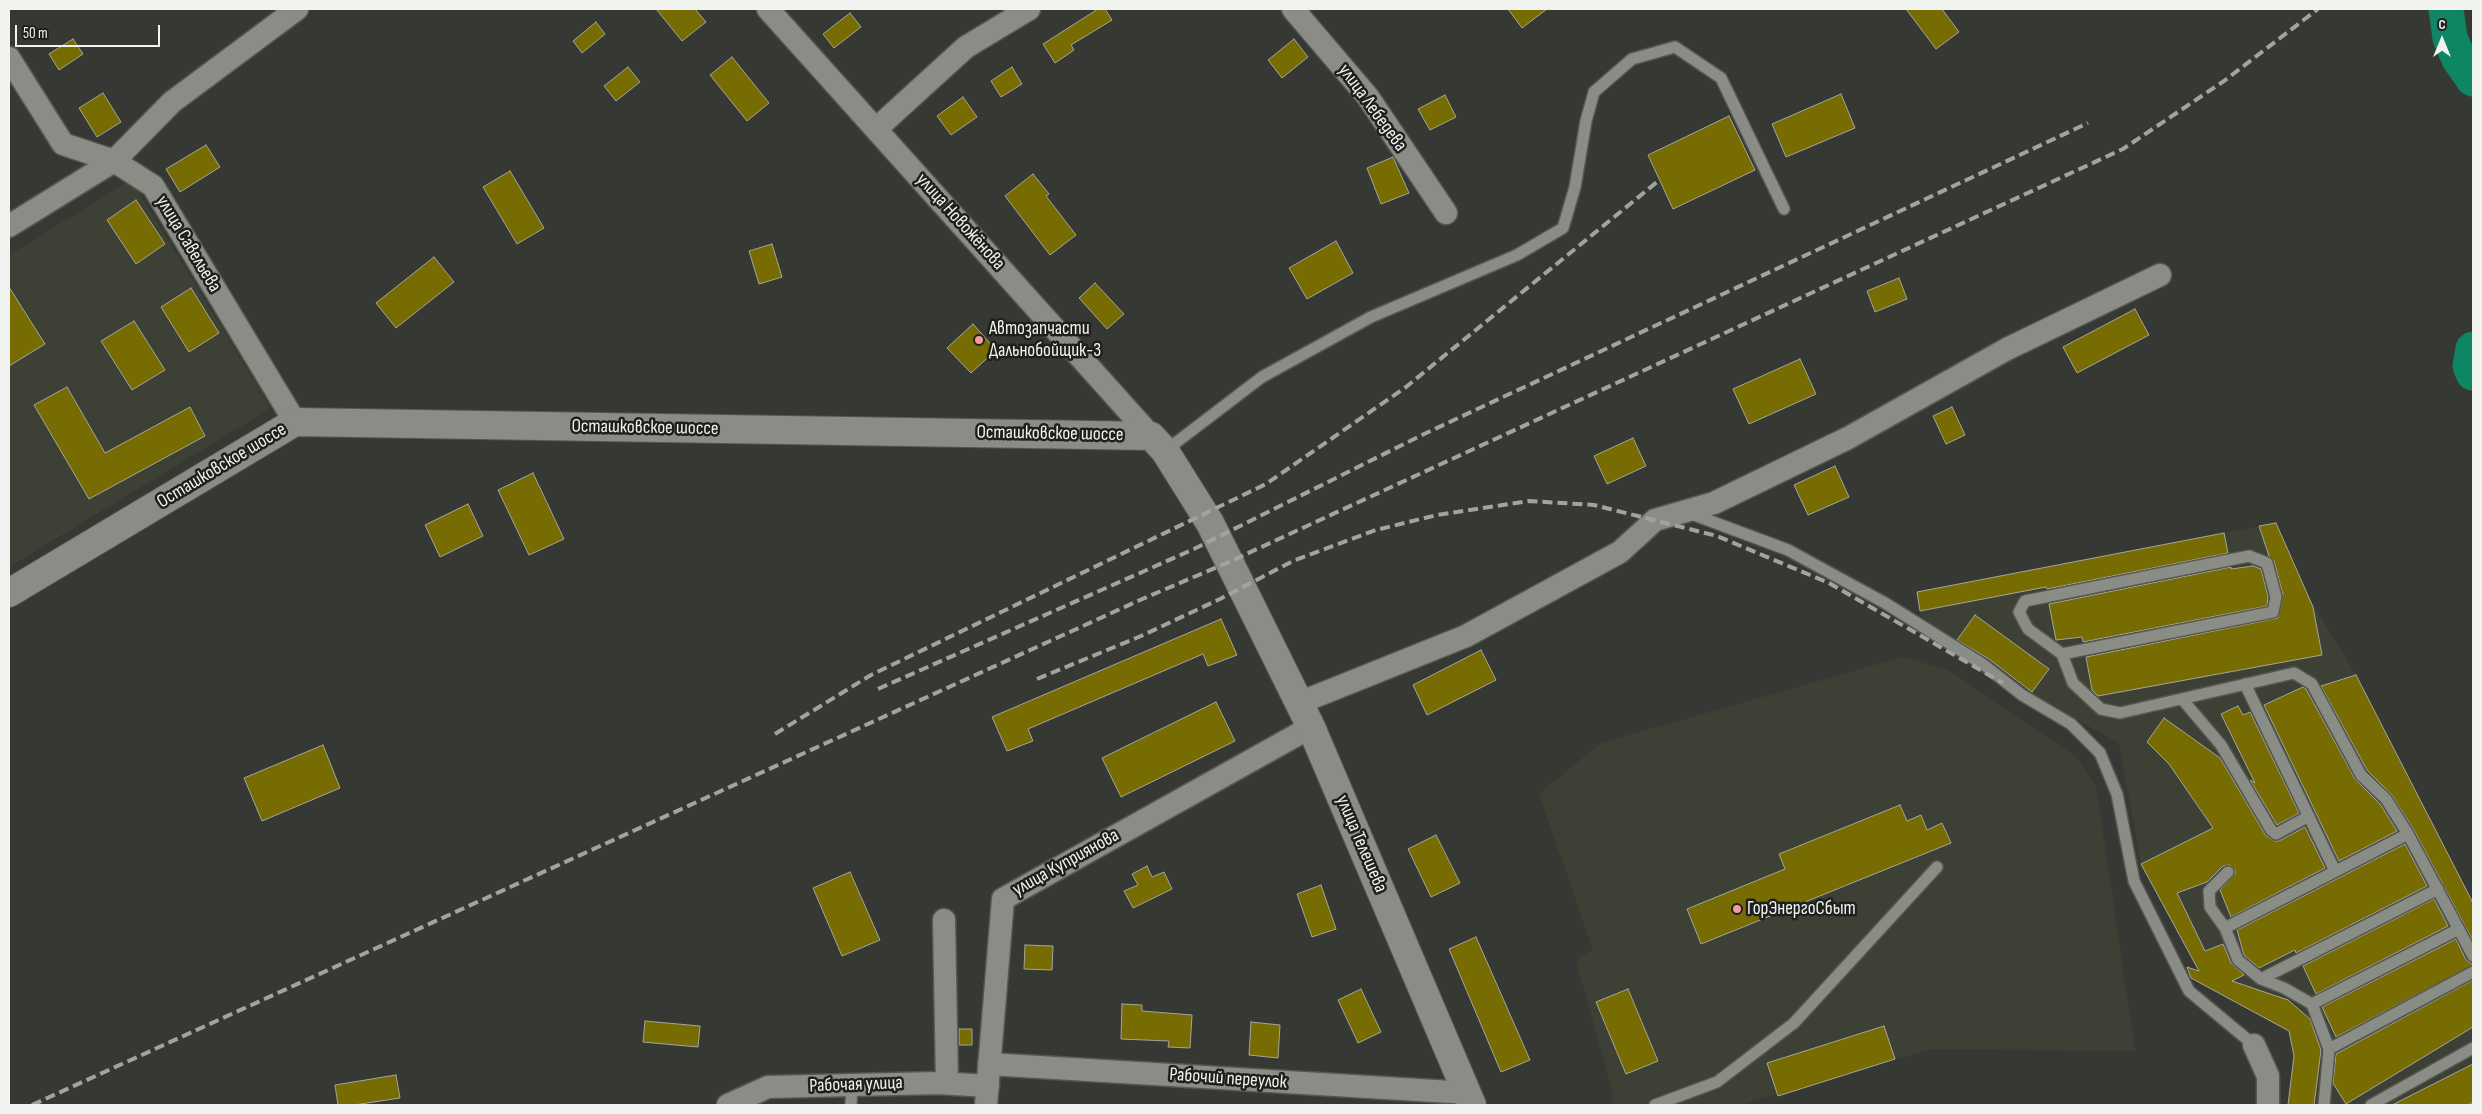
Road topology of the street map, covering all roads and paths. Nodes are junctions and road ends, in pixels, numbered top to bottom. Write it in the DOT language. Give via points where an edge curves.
graph roads {
  1 [pos="297,9"];
  2 [pos="768,9"];
  3 [pos="1293,9"];
  4 [pos="1016,12"];
  5 [pos="9,58"];
  6 [pos="876,129"];
  7 [pos="114,161"];
  8 [pos="1784,209"];
  9 [pos="1446,213"];
  10 [pos="9,226"];
  11 [pos="2160,275"];
  12 [pos="295,422"];
  13 [pos="1158,444"];
  14 [pos="1684,512"];
  15 [pos="9,593"];
  16 [pos="2062,654"];
  17 [pos="2246,684"];
  18 [pos="2182,699"];
  19 [pos="1299,703"];
  20 [pos="1311,727"];
  21 [pos="2309,816"];
  22 [pos="2408,834"];
  23 [pos="1937,868"];
  24 [pos="2335,871"];
  25 [pos="2228,872"];
  26 [pos="2438,889"];
  27 [pos="944,920"];
  28 [pos="2225,928"];
  29 [pos="2459,929"];
  30 [pos="2473,956"];
  31 [pos="2473,972"];
  32 [pos="2262,979"];
  33 [pos="2312,1004"];
  34 [pos="2254,1045"];
  35 [pos="2473,1048"];
  36 [pos="2329,1049"];
  37 [pos="947,1083"];
  38 [pos="988,1085"];
  39 [pos="852,1095"];
  40 [pos="1470,1099"];
  41 [pos="728,1105"];
  42 [pos="1654,1105"];
  43 [pos="2268,1105"];
  44 [pos="2324,1105"];
  45 [pos="2371,1105"];
  1 -- 7 [label="street" via="172,102"];
  2 -- 6 [label="street, улица Новожёнова"];
  3 -- 9 [label="street, улица Лебедева" via="1368,97"];
  4 -- 6 [label="street" via="966,47"];
  5 -- 7 [label="street, улица Савельева" via="64,144"];
  6 -- 13 [label="street, улица Новожёнова"];
  7 -- 10 [label="street"];
  7 -- 12 [label="street, улица Савельева" via="153,186"];
  8 -- 13 [label="lane" via="1720,78 1675,47 1632,59 1594,92 1575,187 1563,228 1518,255 1371,317 1262,378"];
  11 -- 14 [label="street" via="2007,349 1848,438 1714,503"];
  12 -- 13 [label="street, Осташковское шоссе"];
  12 -- 15 [label="street, Осташковское шоссе"];
  13 -- 19 [label="street, улица Телешева" via="1210,523"];
  14 -- 19 [label="street" via="1655,520 1620,552 1466,636"];
  14 -- 34 [label="lane" via="1788,550 1885,603 2071,724 2100,753 2117,794 2134,881 2189,992"];
  16 -- 16 [label="lane" via="2273,612 2276,597 2267,563 2250,556 2025,601 2018,612 2028,629"];
  16 -- 18 [label="lane" via="2073,683 2101,709 2120,713"];
  17 -- 18 [label="lane"];
  17 -- 21 [label="lane"];
  17 -- 22 [label="lane" via="2294,673 2312,684 2361,775 2386,799"];
  18 -- 21 [label="lane" via="2220,745 2271,830 2276,834"];
  19 -- 20 [label="street, улица Телешева"];
  20 -- 38 [label="street, улица Куприянова" via="1003,899"];
  20 -- 40 [label="street, улица Телешева"];
  21 -- 24 [label="lane"];
  22 -- 24 [label="lane"];
  22 -- 26 [label="lane"];
  23 -- 42 [label="lane" via="1794,1023 1717,1082"];
  24 -- 28 [label="lane"];
  25 -- 28 [label="lane" via="2209,891 2210,907"];
  26 -- 29 [label="lane"];
  26 -- 32 [label="lane"];
  27 -- 37 [label="street"];
  28 -- 32 [label="lane" via="2238,960"];
  29 -- 30 [label="lane"];
  29 -- 33 [label="lane"];
  31 -- 36 [label="lane"];
  32 -- 33 [label="lane"];
  33 -- 36 [label="lane"];
  34 -- 43 [label="street" via="2268,1076"];
  35 -- 45 [label="lane"];
  36 -- 44 [label="lane"];
  37 -- 38 [label="street, Рабочая улица"];
  37 -- 39 [label="street, Рабочая улица"];
  38 -- 40 [label="street, Рабочий переулок"];
  39 -- 41 [label="street, Рабочая улица" via="768,1087"];
}
